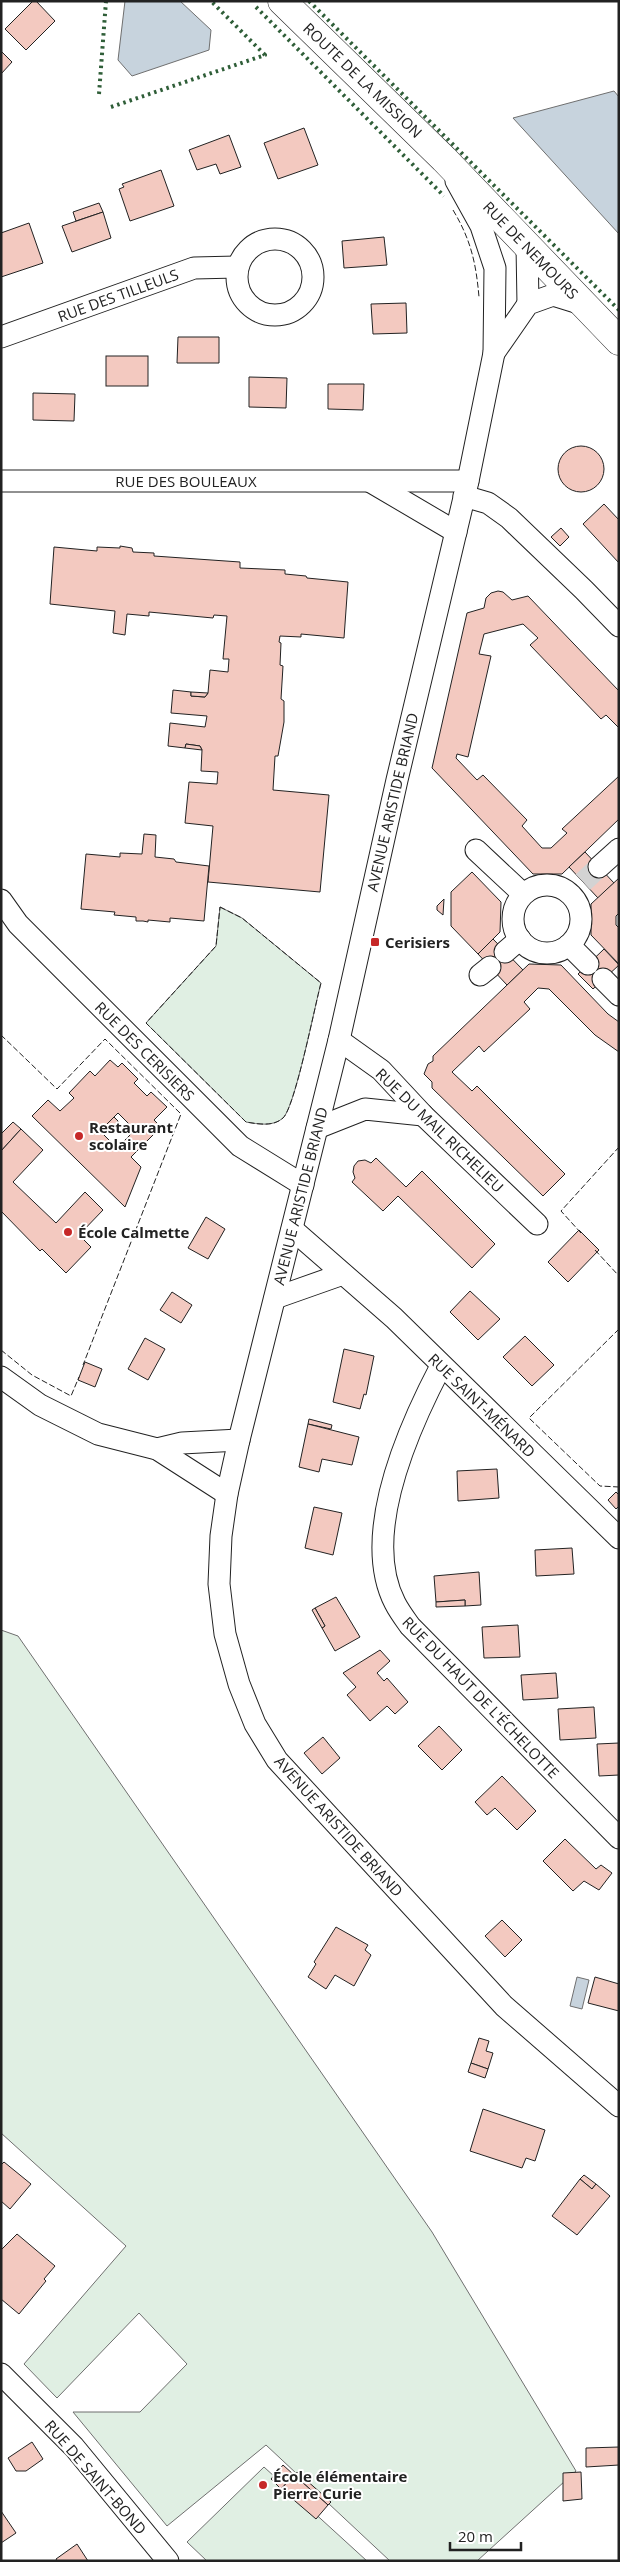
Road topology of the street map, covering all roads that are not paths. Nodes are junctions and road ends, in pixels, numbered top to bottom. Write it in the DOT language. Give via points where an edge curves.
graph roads {
  1 [pos="282,1"];
  2 [pos="444,159"];
  3 [pos="527,246"];
  4 [pos="237,267"];
  5 [pos="495,268"];
  6 [pos="528,304"];
  7 [pos="582,304"];
  8 [pos="1,338"];
  9 [pos="619,341"];
  10 [pos="494,353"];
  11 [pos="1,481"];
  12 [pos="371,481"];
  13 [pos="466,488"];
  14 [pos="456,532"];
  15 [pos="619,626"];
  16 [pos="619,849"];
  17 [pos="476,850"];
  18 [pos="599,867"];
  19 [pos="523,894"];
  20 [pos="1,900"];
  21 [pos="569,945"];
  22 [pos="588,964"];
  23 [pos="603,979"];
  24 [pos="619,996"];
  25 [pos="339,1040"];
  26 [pos="423,1115"];
  27 [pos="317,1128"];
  28 [pos="303,1185"];
  29 [pos="537,1224"];
  30 [pos="292,1229"];
  31 [pos="343,1274"];
  32 [pos="275,1298"];
  33 [pos="441,1366"];
  34 [pos="1,1377"];
  35 [pos="239,1440"];
  36 [pos="157,1448"];
  37 [pos="227,1494"];
  38 [pos="619,1538"];
  39 [pos="619,1838"];
  40 [pos="619,2106"];
  41 [pos="1,2374"];
  42 [pos="168,2561"];
  1 -- 2 [label="main road, ROUTE DE LA MISSION"];
  2 -- 3 [label="main road, RUE DE NEMOURS"];
  2 -- 5 [label="street, AVENUE ARISTIDE BRIAND" via="481,226"];
  3 -- 5 [label="street"];
  3 -- 6 [label="street"];
  3 -- 7 [label="main road, RUE DE NEMOURS"];
  4 -- 8 [label="street, RUE DES TILLEULS" via="194,268"];
  5 -- 10 [label="street, AVENUE ARISTIDE BRIAND"];
  6 -- 7 [label="street" via="552,295"];
  6 -- 10 [label="street"];
  7 -- 9 [label="main road, RUE DE NEMOURS"];
  10 -- 13 [label="street, AVENUE ARISTIDE BRIAND"];
  11 -- 12 [label="street, RUE DES BOULEAUX"];
  12 -- 13 [label="street, RUE DES BOULEAUX"];
  12 -- 14 [label="street"];
  13 -- 14 [label="street, AVENUE ARISTIDE BRIAND"];
  13 -- 15 [label="street" via="509,518"];
  14 -- 25 [label="street, AVENUE ARISTIDE BRIAND"];
  16 -- 18 [label="street"];
  17 -- 19 [label="street"];
  19 -- 21 [label="street" via="514,911 512,946 538,952 560,951"];
  19 -- 21 [label="street" via="531,888 552,884 577,888 581,925"];
  20 -- 28 [label="street, RUE DES CERISIERS" via="18,924 240,1146"];
  21 -- 22 [label="street"];
  23 -- 24 [label="street"];
  25 -- 26 [label="street, RUE DU MAIL RICHELIEU" via="382,1070"];
  25 -- 27 [label="street, AVENUE ARISTIDE BRIAND"];
  26 -- 27 [label="street" via="365,1109"];
  26 -- 29 [label="street, RUE DU MAIL RICHELIEU"];
  27 -- 28 [label="street, AVENUE ARISTIDE BRIAND"];
  28 -- 30 [label="street, AVENUE ARISTIDE BRIAND"];
  30 -- 31 [label="street, RUE SAINT-MÉNARD"];
  30 -- 32 [label="street, AVENUE ARISTIDE BRIAND"];
  31 -- 32 [label="street"];
  31 -- 33 [label="street, RUE SAINT-MÉNARD" via="394,1318"];
  32 -- 35 [label="street, AVENUE ARISTIDE BRIAND"];
  33 -- 38 [label="street, RUE SAINT-MÉNARD"];
  33 -- 39 [label="street, RUE DU HAUT DE L'ÉCHELOTTE" via="403,1446 385,1524 384,1560 395,1602 410,1626"];
  34 -- 36 [label="street" via="40,1405 90,1431"];
  35 -- 36 [label="street" via="182,1443"];
  35 -- 37 [label="street, AVENUE ARISTIDE BRIAND"];
  36 -- 37 [label="street"];
  37 -- 40 [label="street, AVENUE ARISTIDE BRIAND" via="219,1584 225,1634 239,1684 255,1724 277,1760 504,2006"];
  41 -- 42 [label="street, RUE DE SAINT-BOND" via="74,2447"];
}
